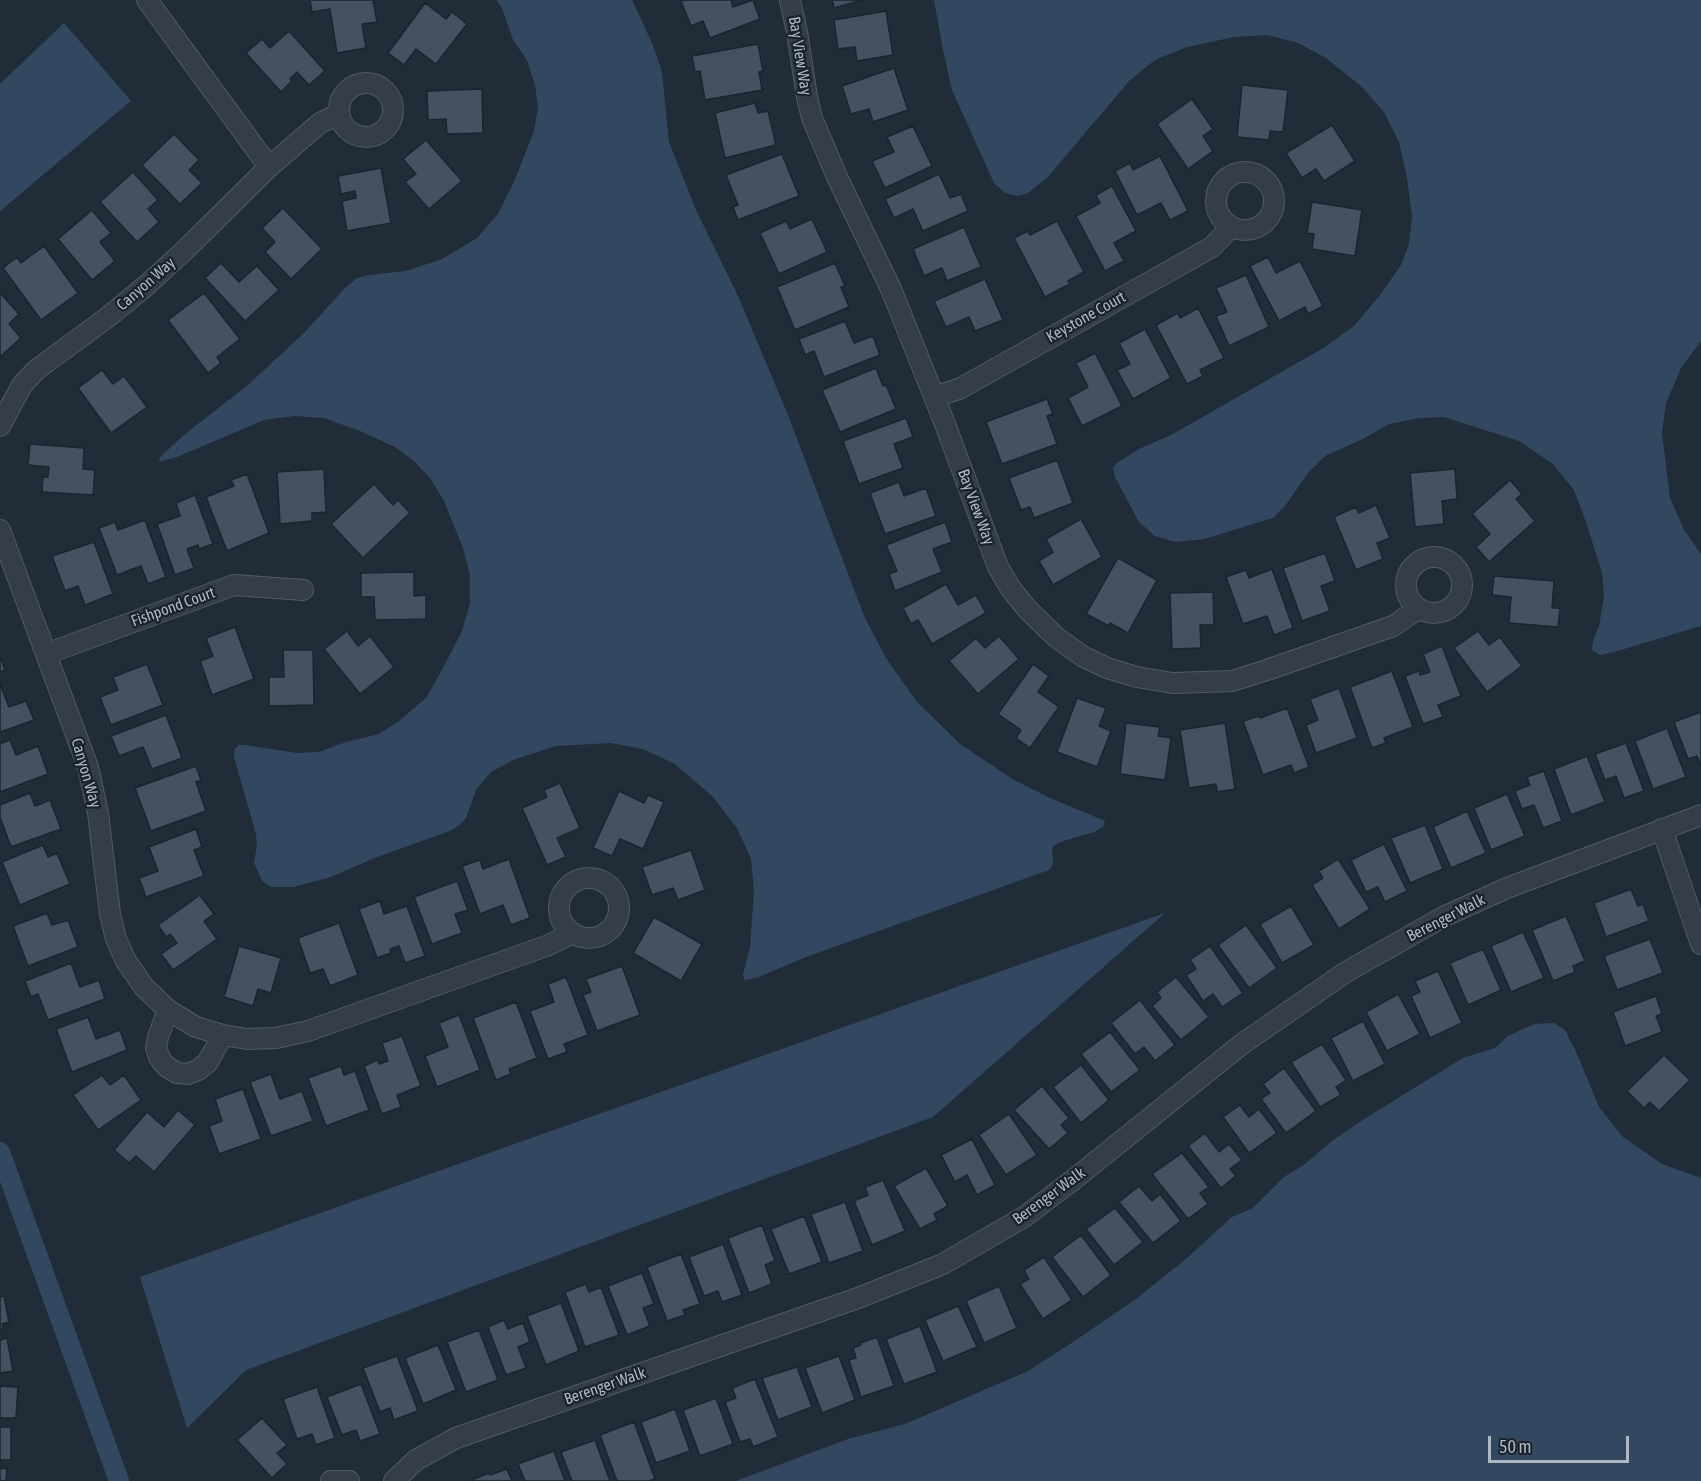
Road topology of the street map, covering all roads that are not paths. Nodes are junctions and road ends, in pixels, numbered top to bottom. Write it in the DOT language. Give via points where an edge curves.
graph roads {
  1 [pos="147,0"];
  2 [pos="790,0"];
  3 [pos="339,114"];
  4 [pos="269,167"];
  5 [pos="1231,227"];
  6 [pos="934,397"];
  7 [pos="0,426"];
  8 [pos="0,530"];
  9 [pos="303,590"];
  10 [pos="1418,609"];
  11 [pos="46,654"];
  12 [pos="1701,815"];
  13 [pos="1662,829"];
  14 [pos="573,933"];
  15 [pos="1701,944"];
  16 [pos="168,1010"];
  17 [pos="223,1035"];
  18 [pos="331,1481"];
  19 [pos="349,1481"];
  20 [pos="394,1481"];
  1 -- 4 [label="street"];
  2 -- 6 [label="street, Bay View Way" via="812,118 891,289"];
  3 -- 4 [label="street, Canyon Way" via="320,123"];
  4 -- 7 [label="street, Canyon Way" via="148,284 36,370 22,385"];
  5 -- 6 [label="street, Keystone Court" via="1212,246 961,388"];
  6 -- 10 [label="street, Bay View Way" via="998,567 1011,589 1057,638 1107,668 1137,678 1173,683 1232,681 1394,626"];
  8 -- 11 [label="street, Canyon Way"];
  9 -- 11 [label="street, Fishpond Court" via="234,585"];
  11 -- 16 [label="street, Canyon Way" via="94,789 116,939 144,987"];
  12 -- 13 [label="street, Berenger Walk"];
  13 -- 15 [label="street"];
  13 -- 20 [label="street, Berenger Walk" via="1445,916 1346,972 1242,1044 1024,1217 943,1264 858,1298 456,1438 416,1460"];
  14 -- 17 [label="street, Canyon Way" via="308,1031 276,1038"];
  16 -- 17 [label="street, Canyon Way" via="196,1027"];
  16 -- 17 [label="street" via="156,1048 166,1067 177,1072 188,1074 207,1063"];
  18 -- 19 [label="street"];
}
